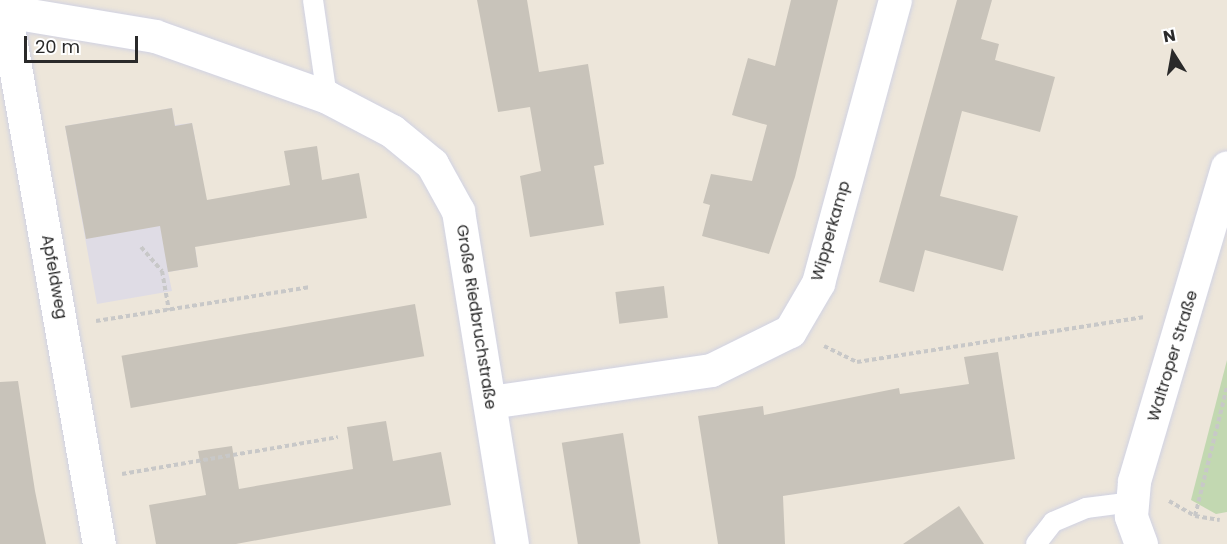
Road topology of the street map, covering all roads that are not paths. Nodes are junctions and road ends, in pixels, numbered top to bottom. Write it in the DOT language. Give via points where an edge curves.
graph roads {
  1 [pos="314,0"];
  2 [pos="895,0"];
  3 [pos="3,10"];
  4 [pos="327,97"];
  5 [pos="1227,168"];
  6 [pos="490,402"];
  7 [pos="1133,491"];
  8 [pos="99,544"];
  9 [pos="512,544"];
  10 [pos="1036,544"];
  11 [pos="1142,544"];
  1 -- 4 [label="lane"];
  2 -- 6 [label="street, Wipperkamp" via="818,283 790,331 711,370"];
  3 -- 4 [label="street, Große Riedbruchstraße" via="155,36"];
  3 -- 8 [label="street, Apfeldweg"];
  4 -- 6 [label="street, Große Riedbruchstraße" via="392,131 432,164 458,211"];
  5 -- 7 [label="street, Waltroper Straße"];
  6 -- 9 [label="street, Große Riedbruchstraße"];
  7 -- 10 [label="lane" via="1053,522"];
  7 -- 11 [label="street, Waltroper Straße" via="1131,516"];
}
